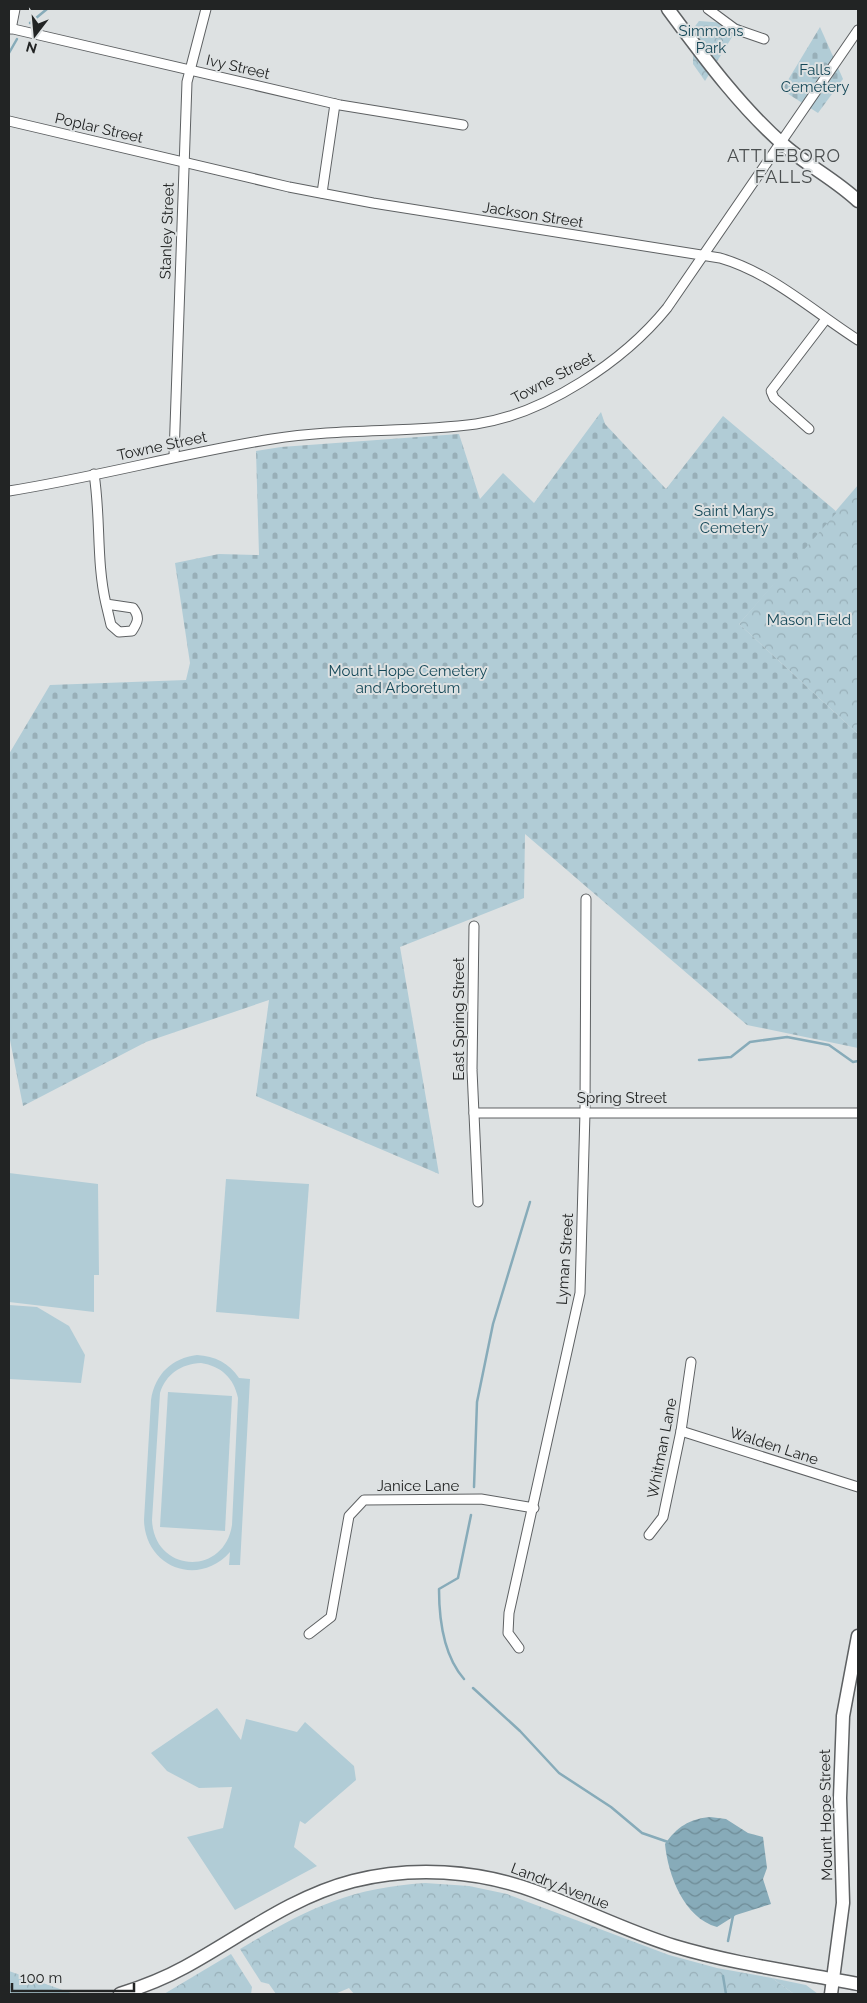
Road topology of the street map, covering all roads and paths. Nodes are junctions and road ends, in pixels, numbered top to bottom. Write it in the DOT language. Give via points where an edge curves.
graph roads {
  1 [pos="15,9"];
  2 [pos="206,9"];
  3 [pos="668,9"];
  4 [pos="708,9"];
  5 [pos="10,28"];
  6 [pos="858,30"];
  7 [pos="764,39"];
  8 [pos="190,70"];
  9 [pos="335,104"];
  10 [pos="9,121"];
  11 [pos="463,125"];
  12 [pos="781,142"];
  13 [pos="184,162"];
  14 [pos="322,193"];
  15 [pos="858,200"];
  16 [pos="704,257"];
  17 [pos="826,319"];
  18 [pos="858,340"];
  19 [pos="809,429"];
  20 [pos="174,456"];
  21 [pos="94,474"];
  22 [pos="9,491"];
  23 [pos="106,604"];
  24 [pos="586,899"];
  25 [pos="474,926"];
  26 [pos="584,1112"];
  27 [pos="474,1113"];
  28 [pos="858,1113"];
  29 [pos="478,1202"];
  30 [pos="691,1362"];
  31 [pos="681,1431"];
  32 [pos="858,1487"];
  33 [pos="534,1508"];
  34 [pos="649,1534"];
  35 [pos="309,1634"];
  36 [pos="858,1636"];
  37 [pos="519,1648"];
  38 [pos="833,1979"];
  39 [pos="858,1984"];
  40 [pos="120,1994"];
  41 [pos="831,1994"];
  1 -- 5 [label="street"];
  2 -- 8 [label="street, Stanley Street"];
  3 -- 12 [label="street" via="728,85"];
  4 -- 7 [label="street" via="735,28"];
  5 -- 8 [label="street, Ivy Street"];
  6 -- 12 [label="street, Towne Street"];
  8 -- 9 [label="street, Ivy Street"];
  8 -- 13 [label="street, Stanley Street" via="185,108"];
  9 -- 11 [label="street, Ivy Street"];
  9 -- 14 [label="street"];
  10 -- 13 [label="street, Poplar Street"];
  12 -- 15 [label="street"];
  12 -- 16 [label="street, Towne Street"];
  13 -- 14 [label="street, Jackson Street"];
  13 -- 20 [label="street, Stanley Street"];
  14 -- 16 [label="street, Jackson Street"];
  16 -- 17 [label="street, Jackson Street" via="720,258 744,266"];
  16 -- 20 [label="street, Towne Street" via="655,323 626,350 574,384 509,417 477,424 280,438"];
  17 -- 18 [label="street, Jackson Street"];
  17 -- 19 [label="street" via="771,391 774,398"];
  20 -- 21 [label="street, Towne Street"];
  21 -- 22 [label="street, Towne Street"];
  21 -- 23 [label="street" via="98,495 98,554"];
  24 -- 26 [label="street, Lyman Street"];
  25 -- 27 [label="street, East Spring Street"];
  26 -- 27 [label="street, Spring Street"];
  26 -- 28 [label="street, Spring Street"];
  26 -- 33 [label="street, Lyman Street" via="580,1292"];
  27 -- 29 [label="street"];
  30 -- 31 [label="street, Whitman Lane"];
  31 -- 32 [label="street, Walden Lane"];
  31 -- 34 [label="street, Whitman Lane" via="663,1517"];
  33 -- 35 [label="street, Janice Lane" via="481,1500 364,1500 349,1516 331,1617"];
  33 -- 37 [label="street, Lyman Street" via="509,1614 508,1633"];
  36 -- 38 [label="street, Mount Hope Street" via="843,1716 840,1798 843,1903"];
  38 -- 39 [label="street, Landry Avenue"];
  38 -- 40 [label="street, Landry Avenue" via="697,1953 498,1880 425,1872 354,1881 321,1892 262,1921 183,1968"];
  38 -- 41 [label="street, Mount Hope Street"];
}
